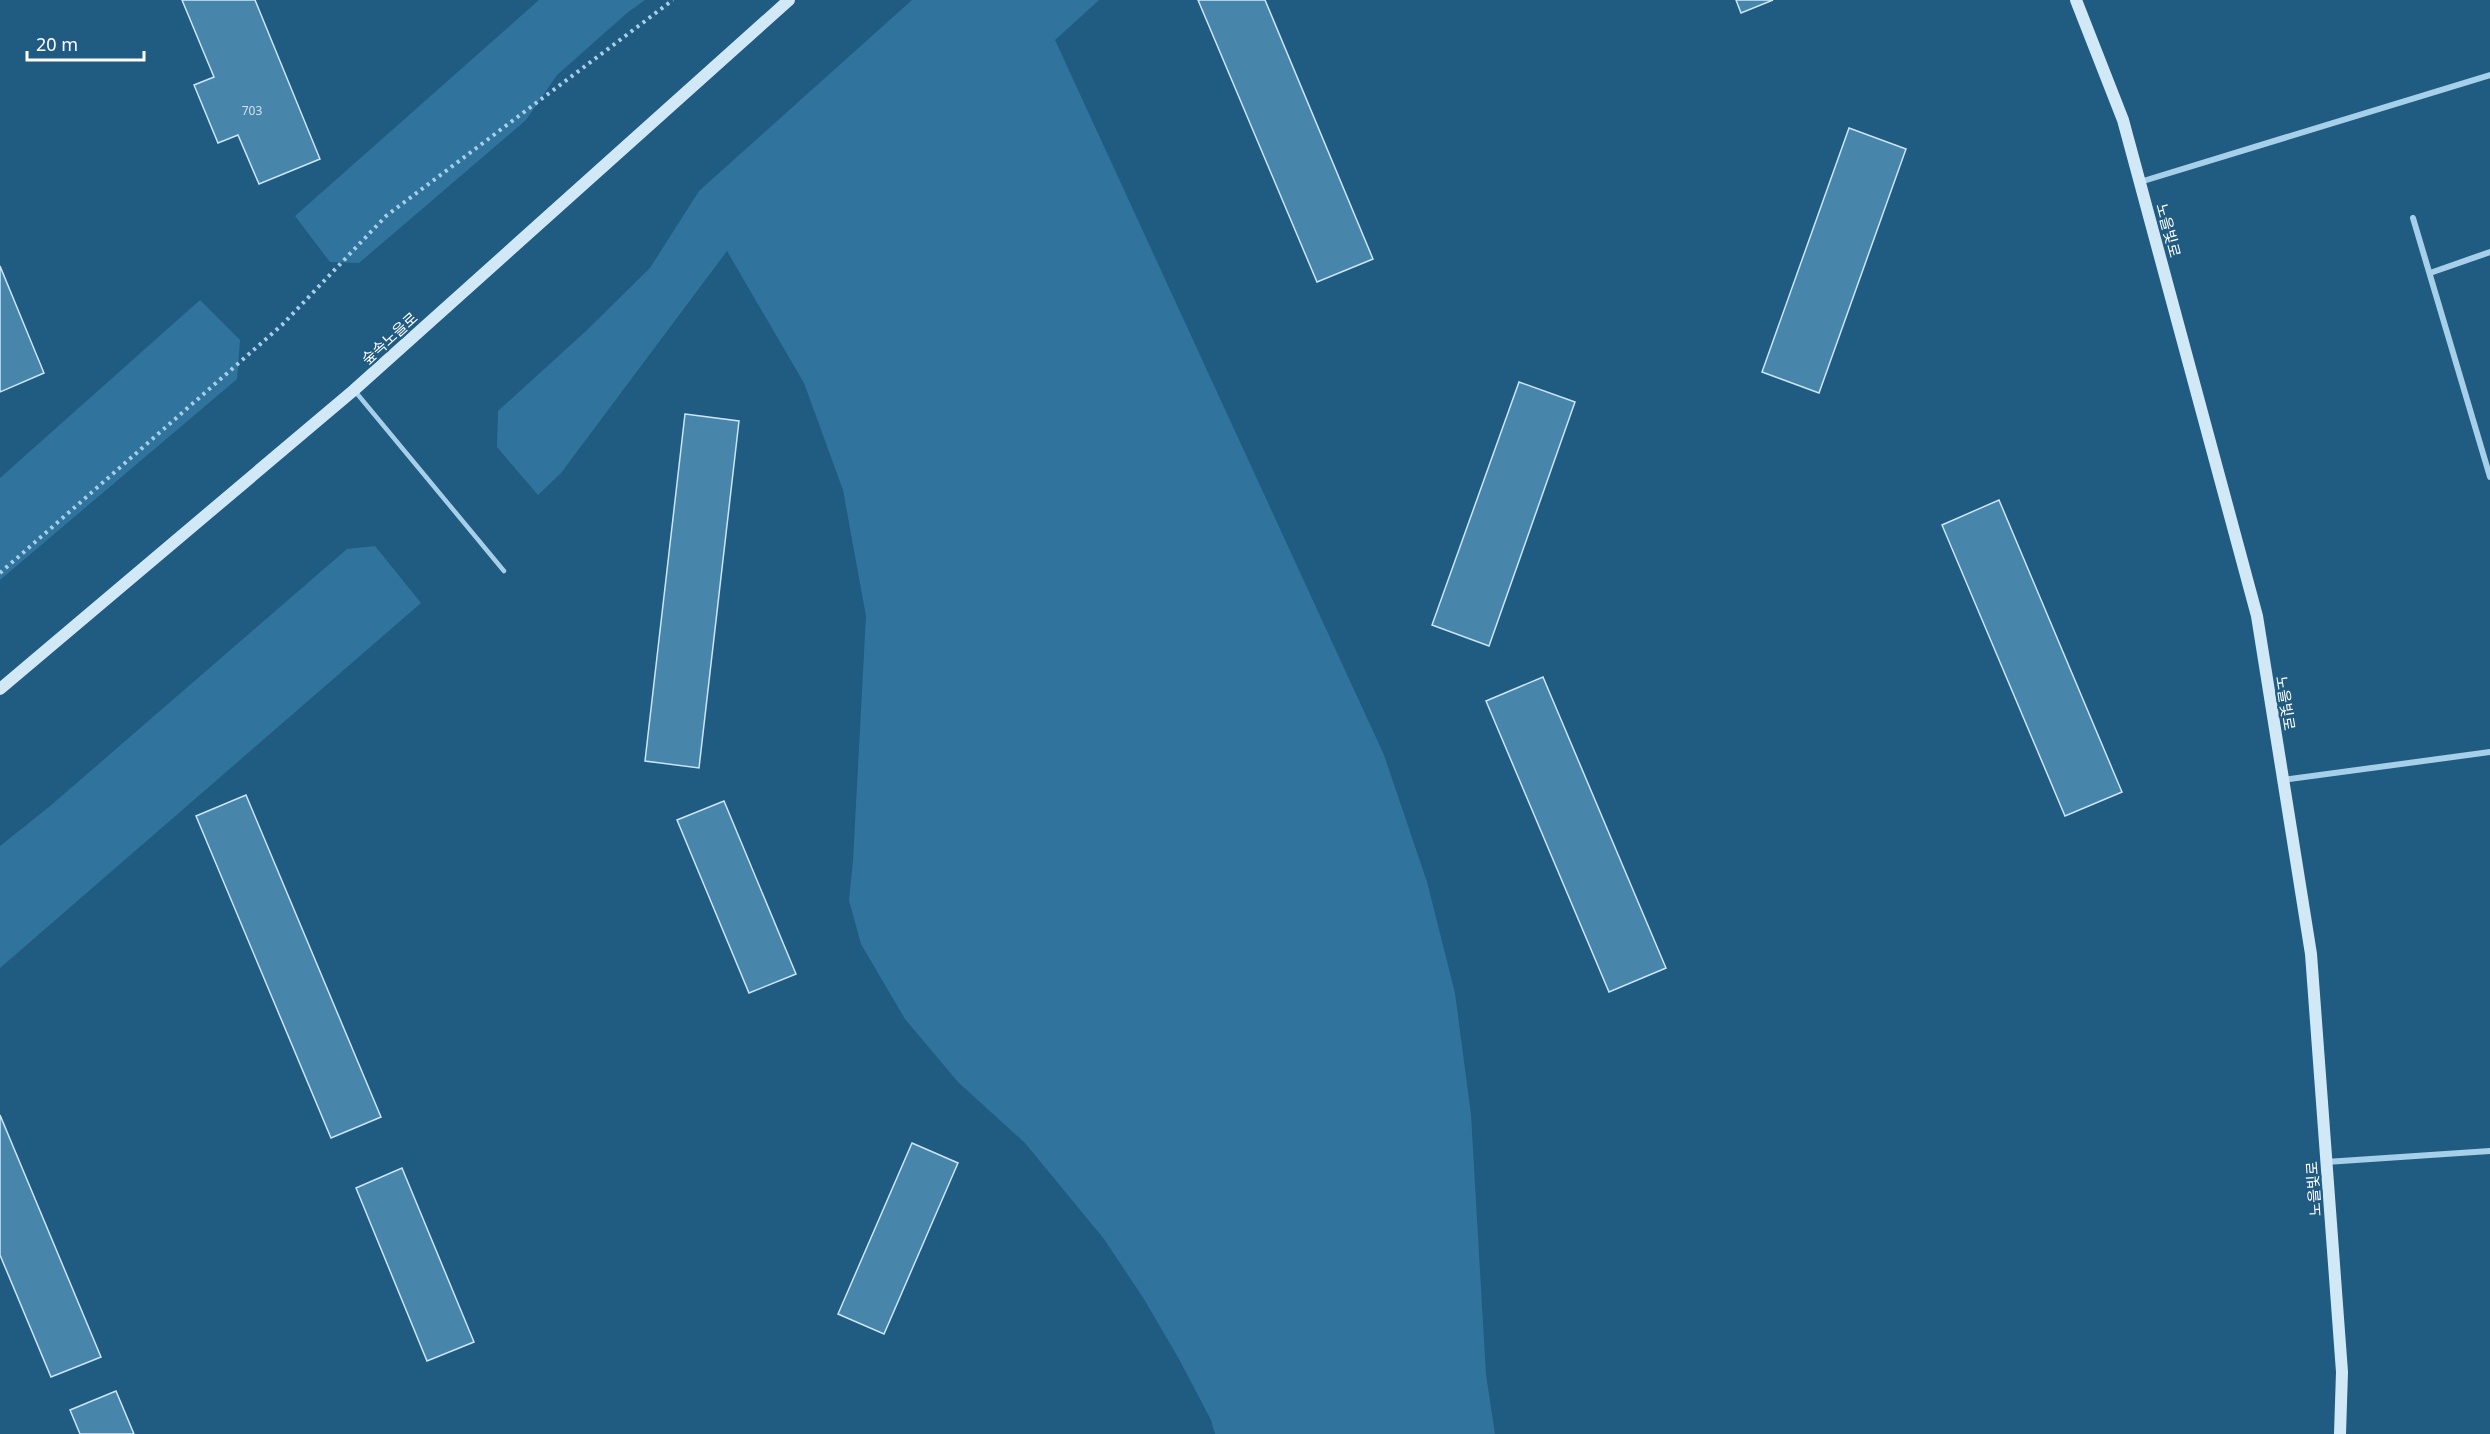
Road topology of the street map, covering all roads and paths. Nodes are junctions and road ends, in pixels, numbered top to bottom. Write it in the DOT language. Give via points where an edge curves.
graph roads {
  1 [pos="673,0"];
  2 [pos="789,0"];
  3 [pos="2076,0"];
  4 [pos="2490,75"];
  5 [pos="2140,182"];
  6 [pos="2413,218"];
  7 [pos="2490,252"];
  8 [pos="2430,273"];
  9 [pos="354,390"];
  10 [pos="2490,477"];
  11 [pos="504,571"];
  12 [pos="0,573"];
  13 [pos="0,689"];
  14 [pos="2490,752"];
  15 [pos="2283,780"];
  16 [pos="2490,1151"];
  17 [pos="2326,1162"];
  18 [pos="2340,1434"];
  1 -- 12 [label="path" via="386,216 282,326"];
  2 -- 9 [label="street, 숲속노을로"];
  3 -- 5 [label="street, 노을빛로" via="2123,120"];
  4 -- 5 [label="street"];
  5 -- 15 [label="street, 노을빛로" via="2257,616"];
  6 -- 8 [label="street"];
  7 -- 8 [label="street"];
  8 -- 10 [label="street"];
  9 -- 11 [label="lane"];
  9 -- 13 [label="street, 숲속노을로"];
  14 -- 15 [label="street"];
  15 -- 17 [label="street, 노을빛로" via="2311,954"];
  16 -- 17 [label="street"];
  17 -- 18 [label="street, 노을빛로" via="2342,1372"];
}
